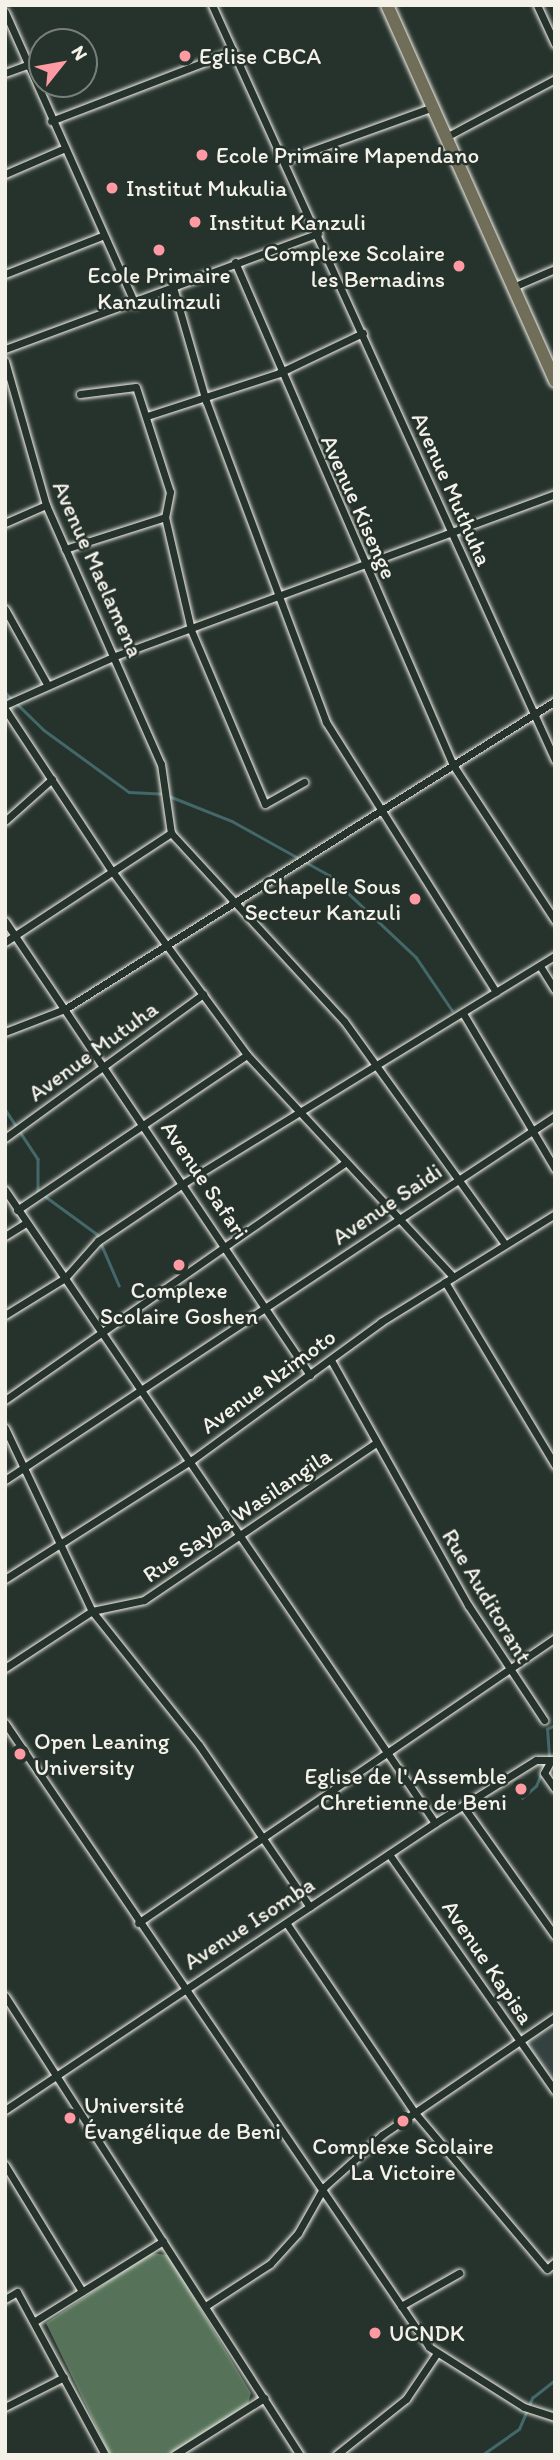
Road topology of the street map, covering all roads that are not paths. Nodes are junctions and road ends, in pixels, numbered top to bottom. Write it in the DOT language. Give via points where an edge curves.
graph roads {
  1 [pos="212,5"];
  2 [pos="387,5"];
  3 [pos="537,5"];
  4 [pos="5,12"];
  5 [pos="555,44"];
  6 [pos="233,51"];
  7 [pos="27,65"];
  8 [pos="5,73"];
  9 [pos="555,79"];
  10 [pos="433,107"];
  11 [pos="51,121"];
  12 [pos="446,137"];
  13 [pos="63,149"];
  14 [pos="286,160"];
  15 [pos="5,174"];
  16 [pos="318,233"];
  17 [pos="102,236"];
  18 [pos="235,262"];
  19 [pos="555,269"];
  20 [pos="5,274"];
  21 [pos="173,287"];
  22 [pos="513,287"];
  23 [pos="135,304"];
  24 [pos="363,333"];
  25 [pos="5,349"];
  26 [pos="5,361"];
  27 [pos="279,373"];
  28 [pos="555,381"];
  29 [pos="80,394"];
  30 [pos="206,401"];
  31 [pos="147,416"];
  32 [pos="555,494"];
  33 [pos="46,505"];
  34 [pos="165,517"];
  35 [pos="5,523"];
  36 [pos="450,534"];
  37 [pos="65,549"];
  38 [pos="366,567"];
  39 [pos="277,600"];
  40 [pos="5,609"];
  41 [pos="191,630"];
  42 [pos="116,656"];
  43 [pos="47,684"];
  44 [pos="555,701"];
  45 [pos="9,704"];
  46 [pos="533,712"];
  47 [pos="555,760"];
  48 [pos="453,765"];
  49 [pos="52,779"];
  50 [pos="304,782"];
  51 [pos="381,812"];
  52 [pos="5,821"];
  53 [pos="171,833"];
  54 [pos="112,871"];
  55 [pos="236,902"];
  56 [pos="555,920"];
  57 [pos="5,921"];
  58 [pos="16,936"];
  59 [pos="5,942"];
  60 [pos="167,946"];
  61 [pos="555,957"];
  62 [pos="540,966"];
  63 [pos="555,990"];
  64 [pos="496,992"];
  65 [pos="203,994"];
  66 [pos="65,1009"];
  67 [pos="464,1015"];
  68 [pos="5,1032"];
  69 [pos="247,1055"];
  70 [pos="107,1068"];
  71 [pos="379,1068"];
  72 [pos="298,1114"];
  73 [pos="555,1116"];
  74 [pos="143,1121"];
  75 [pos="531,1131"];
  76 [pos="5,1138"];
  77 [pos="345,1163"];
  78 [pos="555,1169"];
  79 [pos="459,1178"];
  80 [pos="184,1183"];
  81 [pos="5,1190"];
  82 [pos="17,1210"];
  83 [pos="555,1214"];
  84 [pos="400,1217"];
  85 [pos="26,1223"];
  86 [pos="5,1236"];
  87 [pos="505,1244"];
  88 [pos="227,1245"];
  89 [pos="453,1277"];
  90 [pos="65,1278"];
  91 [pos="445,1282"];
  92 [pos="266,1310"];
  93 [pos="5,1315"];
  94 [pos="102,1328"];
  95 [pos="331,1360"];
  96 [pos="310,1376"];
  97 [pos="145,1389"];
  98 [pos="5,1400"];
  99 [pos="5,1428"];
  100 [pos="376,1443"];
  101 [pos="192,1460"];
  102 [pos="555,1465"];
  103 [pos="26,1467"];
  104 [pos="5,1480"];
  105 [pos="242,1536"];
  106 [pos="63,1545"];
  107 [pos="5,1579"];
  108 [pos="92,1611"];
  109 [pos="555,1638"];
  110 [pos="5,1668"];
  111 [pos="508,1670"];
  112 [pos="544,1720"];
  113 [pos="5,1723"];
  114 [pos="390,1752"];
  115 [pos="548,1763"];
  116 [pos="555,1789"];
  117 [pos="463,1806"];
  118 [pos="435,1824"];
  119 [pos="262,1838"];
  120 [pos="389,1854"];
  121 [pos="310,1907"];
  122 [pos="138,1923"];
  123 [pos="287,1924"];
  124 [pos="555,1936"];
  125 [pos="184,1988"];
  126 [pos="5,1996"];
  127 [pos="555,2017"];
  128 [pos="518,2041"];
  129 [pos="57,2072"];
  130 [pos="555,2091"];
  131 [pos="5,2110"];
  132 [pos="415,2113"];
  133 [pos="5,2165"];
  134 [pos="324,2187"];
  135 [pos="163,2241"];
  136 [pos="555,2262"];
  137 [pos="459,2273"];
  138 [pos="82,2291"];
  139 [pos="5,2299"];
  140 [pos="207,2305"];
  141 [pos="401,2306"];
  142 [pos="35,2321"];
  143 [pos="437,2353"];
  144 [pos="64,2377"];
  145 [pos="264,2398"];
  146 [pos="5,2407"];
  147 [pos="555,2417"];
  148 [pos="105,2455"];
  149 [pos="174,2455"];
  150 [pos="300,2455"];
  151 [pos="336,2455"];
  1 -- 6 [label="street, Avenue Muthuha"];
  2 -- 10 [label="main road"];
  3 -- 5 [label="street"];
  4 -- 7 [label="street"];
  6 -- 11 [label="street"];
  6 -- 14 [label="street, Avenue Muthuha"];
  7 -- 8 [label="street"];
  7 -- 11 [label="street"];
  9 -- 12 [label="street"];
  10 -- 12 [label="main road"];
  10 -- 14 [label="street"];
  11 -- 13 [label="street"];
  12 -- 22 [label="main road"];
  13 -- 15 [label="street"];
  13 -- 17 [label="street"];
  14 -- 16 [label="street, Avenue Muthuha"];
  16 -- 18 [label="street"];
  16 -- 24 [label="street, Avenue Muthuha"];
  17 -- 20 [label="street"];
  17 -- 23 [label="street"];
  18 -- 21 [label="street"];
  18 -- 27 [label="street, Avenue Kisenge"];
  19 -- 22 [label="street"];
  21 -- 23 [label="street"];
  21 -- 30 [label="street"];
  22 -- 28 [label="main road"];
  23 -- 25 [label="street"];
  24 -- 27 [label="street"];
  24 -- 36 [label="street, Avenue Muthuha"];
  26 -- 33 [label="street, Avenue Maelamena"];
  27 -- 30 [label="street"];
  27 -- 38 [label="street, Avenue Kisenge"];
  29 -- 31 [label="street" via="135,387"];
  30 -- 31 [label="street"];
  30 -- 39 [label="street"];
  31 -- 34 [label="street" via="170,492"];
  32 -- 36 [label="street"];
  33 -- 35 [label="street"];
  33 -- 37 [label="street, Avenue Maelamena"];
  34 -- 37 [label="street"];
  34 -- 41 [label="street"];
  36 -- 38 [label="street"];
  36 -- 46 [label="street, Avenue Muthuha"];
  37 -- 42 [label="street, Avenue Maelamena"];
  38 -- 39 [label="street"];
  38 -- 48 [label="street, Avenue Kisenge"];
  39 -- 41 [label="street"];
  39 -- 51 [label="street" via="326,722"];
  40 -- 43 [label="street"];
  41 -- 42 [label="street"];
  41 -- 50 [label="street" via="265,804"];
  42 -- 43 [label="street"];
  42 -- 53 [label="street, Avenue Maelamena" via="169,789"];
  43 -- 45 [label="street"];
  44 -- 46 [label="street"];
  45 -- 49 [label="street"];
  46 -- 47 [label="street, Avenue Muthuha"];
  46 -- 48 [label="street"];
  48 -- 51 [label="street"];
  48 -- 56 [label="street, Avenue Kisenge"];
  49 -- 52 [label="street"];
  49 -- 54 [label="street"];
  51 -- 55 [label="street"];
  51 -- 64 [label="street"];
  53 -- 54 [label="street"];
  53 -- 55 [label="street"];
  54 -- 58 [label="street"];
  54 -- 60 [label="street"];
  55 -- 60 [label="street"];
  55 -- 71 [label="street"];
  57 -- 58 [label="street, Avenue Safari"];
  58 -- 59 [label="street"];
  58 -- 66 [label="street, Avenue Safari"];
  60 -- 65 [label="street"];
  60 -- 66 [label="street"];
  61 -- 62 [label="street"];
  62 -- 63 [label="street"];
  62 -- 64 [label="street"];
  64 -- 67 [label="street"];
  65 -- 69 [label="street"];
  65 -- 70 [label="street, Avenue Mutuha"];
  66 -- 68 [label="street"];
  66 -- 70 [label="street, Avenue Safari"];
  67 -- 71 [label="street"];
  67 -- 75 [label="street"];
  69 -- 72 [label="street"];
  69 -- 74 [label="street"];
  70 -- 74 [label="street, Avenue Safari"];
  70 -- 76 [label="street, Avenue Mutuha"];
  71 -- 72 [label="street"];
  71 -- 79 [label="street"];
  72 -- 77 [label="street"];
  72 -- 80 [label="street"];
  73 -- 75 [label="street, Avenue Saidi"];
  74 -- 80 [label="street, Avenue Safari"];
  74 -- 82 [label="street"];
  75 -- 78 [label="street"];
  75 -- 79 [label="street, Avenue Saidi"];
  77 -- 84 [label="street"];
  77 -- 88 [label="street"];
  79 -- 84 [label="street, Avenue Saidi"];
  79 -- 87 [label="street"];
  80 -- 88 [label="street, Avenue Safari"];
  80 -- 90 [label="street" via="100,1240"];
  81 -- 82 [label="street"];
  82 -- 85 [label="street"];
  83 -- 87 [label="street, Avenue Nzimoto"];
  84 -- 89 [label="street"];
  84 -- 92 [label="street, Avenue Saidi"];
  85 -- 86 [label="street"];
  85 -- 90 [label="street"];
  87 -- 89 [label="street, Avenue Nzimoto"];
  88 -- 92 [label="street, Avenue Safari"];
  88 -- 94 [label="street"];
  89 -- 91 [label="street, Avenue Nzimoto"];
  90 -- 93 [label="street"];
  90 -- 94 [label="street"];
  91 -- 95 [label="street, Avenue Nzimoto"];
  91 -- 102 [label="street"];
  92 -- 96 [label="street, Avenue Safari"];
  92 -- 97 [label="street, Avenue Saidi"];
  94 -- 97 [label="street"];
  94 -- 98 [label="street"];
  95 -- 96 [label="street, Avenue Nzimoto"];
  95 -- 100 [label="street"];
  96 -- 101 [label="street, Avenue Nzimoto"];
  97 -- 101 [label="street"];
  97 -- 103 [label="street, Avenue Saidi"];
  99 -- 103 [label="street"];
  100 -- 105 [label="street, Rue Sayba Wasilangila"];
  100 -- 111 [label="street, Rue Auditorant"];
  101 -- 105 [label="street"];
  101 -- 106 [label="street, Avenue Nzimoto"];
  103 -- 104 [label="street, Avenue Saidi"];
  103 -- 106 [label="street"];
  105 -- 108 [label="street, Rue Sayba Wasilangila" via="145,1600"];
  105 -- 114 [label="street"];
  106 -- 107 [label="street, Avenue Nzimoto"];
  106 -- 108 [label="street"];
  108 -- 110 [label="street, Rue Sayba Wasilangila"];
  108 -- 119 [label="street" via="192,1735"];
  109 -- 111 [label="street"];
  111 -- 112 [label="street, Rue Auditorant"];
  111 -- 114 [label="street"];
  113 -- 122 [label="street"];
  114 -- 118 [label="street"];
  114 -- 119 [label="street"];
  115 -- 116 [label="street" via="544,1773"];
  115 -- 117 [label="street, Avenue Isomba" via="536,1760"];
  117 -- 118 [label="street, Avenue Isomba"];
  117 -- 124 [label="street"];
  118 -- 120 [label="street, Avenue Isomba"];
  119 -- 121 [label="street"];
  119 -- 122 [label="street"];
  120 -- 121 [label="street, Avenue Isomba"];
  120 -- 128 [label="street, Avenue Kapisa" via="462,1951"];
  121 -- 123 [label="street, Avenue Isomba"];
  122 -- 125 [label="street"];
  123 -- 125 [label="street, Avenue Isomba"];
  123 -- 132 [label="street"];
  125 -- 129 [label="street, Avenue Isomba"];
  125 -- 134 [label="street"];
  126 -- 129 [label="street"];
  127 -- 128 [label="street"];
  128 -- 130 [label="street, Avenue Kapisa"];
  128 -- 132 [label="street"];
  129 -- 131 [label="street, Avenue Isomba"];
  129 -- 135 [label="street"];
  132 -- 134 [label="street"];
  132 -- 136 [label="street" via="547,2269"];
  133 -- 138 [label="street"];
  134 -- 140 [label="street" via="298,2233 270,2264"];
  134 -- 141 [label="street"];
  135 -- 138 [label="street"];
  135 -- 140 [label="street"];
  137 -- 141 [label="street"];
  138 -- 142 [label="street"];
  139 -- 142 [label="street" via="17,2292"];
  140 -- 145 [label="street"];
  141 -- 143 [label="street"];
  142 -- 144 [label="street"];
  143 -- 147 [label="street" via="524,2407"];
  143 -- 151 [label="street" via="407,2399"];
  144 -- 146 [label="street"];
  144 -- 148 [label="street"];
  145 -- 149 [label="street"];
  145 -- 150 [label="street"];
}
